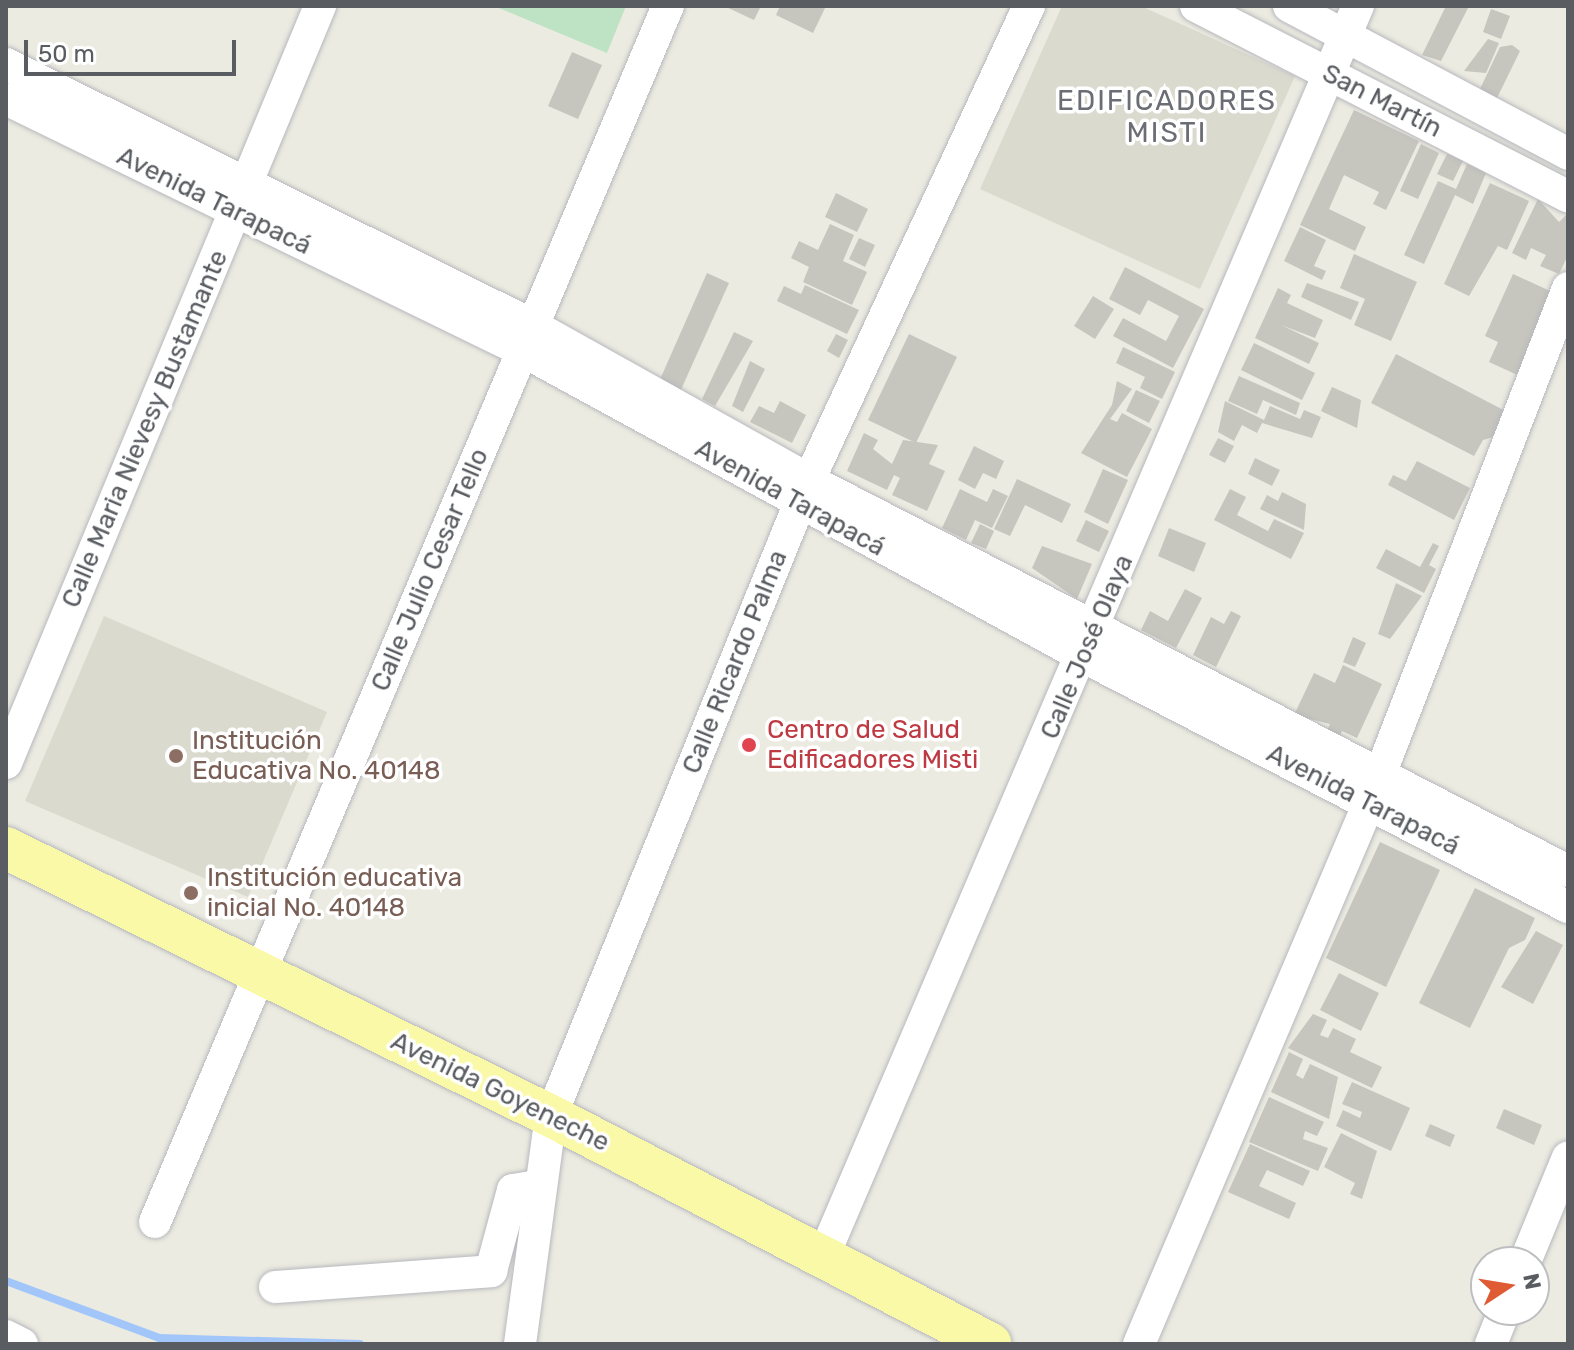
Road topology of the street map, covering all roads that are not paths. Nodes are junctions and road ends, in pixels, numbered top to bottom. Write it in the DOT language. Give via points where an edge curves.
graph roads {
  1 [pos="320,6"];
  2 [pos="668,6"];
  3 [pos="1029,6"];
  4 [pos="1196,6"];
  5 [pos="1289,6"];
  6 [pos="1352,20"];
  7 [pos="6,64"];
  8 [pos="1328,73"];
  9 [pos="6,99"];
  10 [pos="1568,154"];
  11 [pos="1568,196"];
  12 [pos="240,201"];
  13 [pos="1568,288"];
  14 [pos="529,339"];
  15 [pos="804,492"];
  16 [pos="1090,644"];
  17 [pos="6,763"];
  18 [pos="1375,789"];
  19 [pos="6,848"];
  20 [pos="1568,871"];
  21 [pos="1568,907"];
  22 [pos="258,974"];
  23 [pos="551,1116"];
  24 [pos="1568,1157"];
  25 [pos="538,1186"];
  26 [pos="155,1222"];
  27 [pos="1532,1246"];
  28 [pos="823,1257"];
  29 [pos="275,1287"];
  30 [pos="6,1336"];
  31 [pos="22,1344"];
  32 [pos="520,1344"];
  33 [pos="990,1344"];
  34 [pos="1139,1344"];
  1 -- 12 [label="street, Calle Maria Nievesy Bustamante"];
  2 -- 14 [label="street, Calle Julio Cesar Tello"];
  3 -- 15 [label="street, Calle Ricardo Palma"];
  4 -- 8 [label="street, San Martín"];
  5 -- 6 [label="street, San Martín"];
  6 -- 8 [label="street, Calle José Olaya"];
  6 -- 10 [label="street, San Martín"];
  7 -- 12 [label="street, Avenida Tarapacá"];
  8 -- 11 [label="street, San Martín"];
  8 -- 16 [label="street, Calle José Olaya"];
  9 -- 12 [label="street, Avenida Tarapacá"];
  12 -- 14 [label="street, Avenida Tarapacá"];
  12 -- 17 [label="street, Calle Maria Nievesy Bustamante"];
  13 -- 18 [label="street"];
  14 -- 15 [label="street, Avenida Tarapacá"];
  14 -- 22 [label="street, Calle Julio Cesar Tello"];
  15 -- 16 [label="street, Avenida Tarapacá"];
  15 -- 23 [label="street, Calle Ricardo Palma"];
  16 -- 18 [label="street, Avenida Tarapacá"];
  16 -- 28 [label="street, Calle José Olaya"];
  18 -- 20 [label="street, Avenida Tarapacá"];
  18 -- 21 [label="street, Avenida Tarapacá"];
  18 -- 34 [label="street"];
  19 -- 22 [label="main road, Avenida Goyeneche"];
  22 -- 23 [label="main road, Avenida Goyeneche"];
  22 -- 26 [label="street, Calle Julio Cesar Tello"];
  23 -- 25 [label="street, Calle Ricardo Palma"];
  23 -- 28 [label="main road, Avenida Goyeneche"];
  24 -- 27 [label="street"];
  25 -- 29 [label="street" via="513,1190 491,1271"];
  25 -- 32 [label="street, Calle Ricardo Palma"];
  28 -- 33 [label="main road, Avenida Goyeneche"];
  30 -- 31 [label="street"];
}
